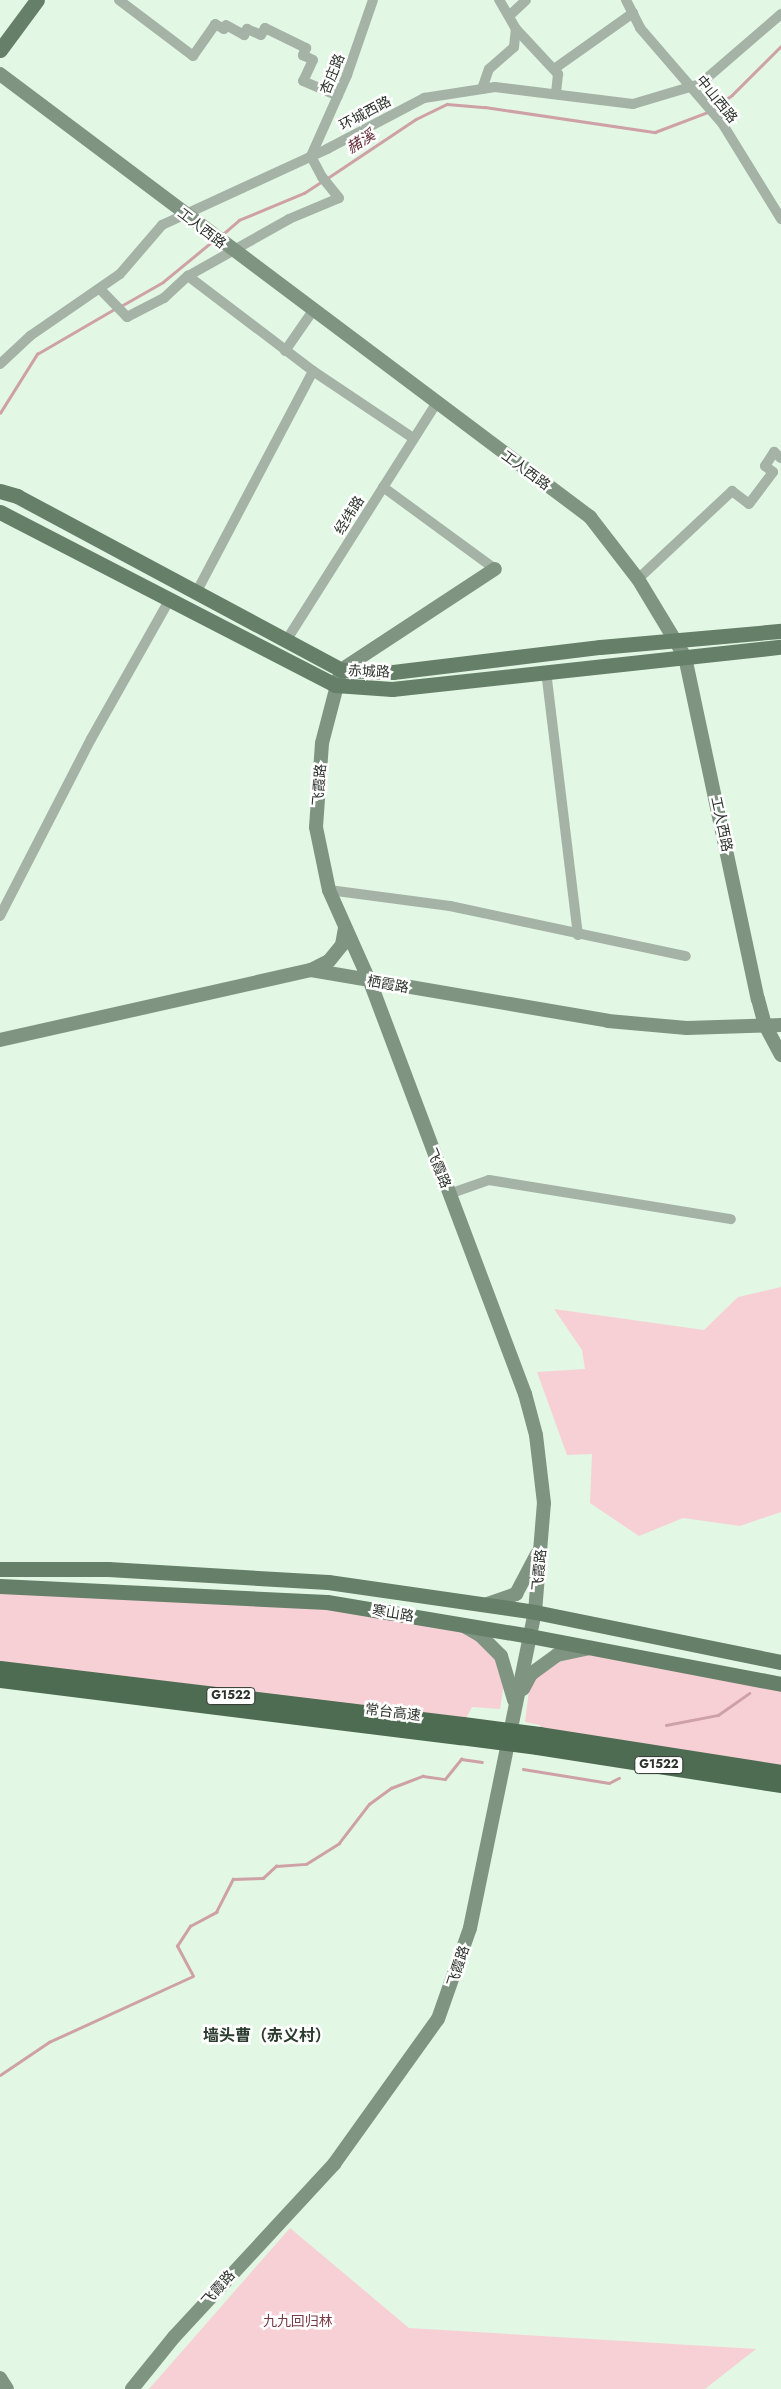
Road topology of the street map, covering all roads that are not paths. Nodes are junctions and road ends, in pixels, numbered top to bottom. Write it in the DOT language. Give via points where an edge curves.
graph roads {
  1 [pos="37,0"];
  2 [pos="119,0"];
  3 [pos="373,0"];
  4 [pos="499,0"];
  5 [pos="526,0"];
  6 [pos="626,0"];
  7 [pos="633,13"];
  8 [pos="781,14"];
  9 [pos="508,16"];
  10 [pos="516,29"];
  11 [pos="0,50"];
  12 [pos="554,69"];
  13 [pos="0,74"];
  14 [pos="690,87"];
  15 [pos="482,89"];
  16 [pos="556,94"];
  17 [pos="338,96"];
  18 [pos="311,156"];
  19 [pos="185,215"];
  20 [pos="781,219"];
  21 [pos="233,252"];
  22 [pos="188,276"];
  23 [pos="100,289"];
  24 [pos="312,312"];
  25 [pos="285,351"];
  26 [pos="0,364"];
  27 [pos="312,371"];
  28 [pos="436,404"];
  29 [pos="414,438"];
  30 [pos="781,458"];
  31 [pos="383,487"];
  32 [pos="0,491"];
  33 [pos="0,512"];
  34 [pos="124,554"];
  35 [pos="494,569"];
  36 [pos="116,571"];
  37 [pos="638,579"];
  38 [pos="196,594"];
  39 [pos="170,599"];
  40 [pos="781,631"];
  41 [pos="286,641"];
  42 [pos="677,641"];
  43 [pos="781,648"];
  44 [pos="685,657"];
  45 [pos="489,660"];
  46 [pos="341,670"];
  47 [pos="546,671"];
  48 [pos="490,677"];
  49 [pos="335,685"];
  50 [pos="329,890"];
  51 [pos="0,916"];
  52 [pos="344,928"];
  53 [pos="578,935"];
  54 [pos="686,956"];
  55 [pos="311,970"];
  56 [pos="369,980"];
  57 [pos="765,1025"];
  58 [pos="781,1025"];
  59 [pos="0,1040"];
  60 [pos="781,1055"];
  61 [pos="449,1194"];
  62 [pos="731,1219"];
  63 [pos="542,1542"];
  64 [pos="0,1569"];
  65 [pos="538,1585"];
  66 [pos="0,1586"];
  67 [pos="486,1605"];
  68 [pos="535,1612"];
  69 [pos="563,1618"];
  70 [pos="459,1624"];
  71 [pos="530,1636"];
  72 [pos="592,1648"];
  73 [pos="781,1662"];
  74 [pos="0,1668"];
  75 [pos="0,1680"];
  76 [pos="781,1684"];
  77 [pos="515,1705"];
  78 [pos="461,1730"];
  79 [pos="538,1741"];
  80 [pos="781,1772"];
  81 [pos="781,1785"];
  82 [pos="0,2378"];
  83 [pos="8,2389"];
  84 [pos="132,2389"];
  1 -- 11 [label="main road"];
  2 -- 17 [label="street" via="193,56 215,24 224,29 226,25 244,35 247,28 261,35 265,28 306,48 303,55 313,60 303,81"];
  3 -- 17 [label="street, 杏庄路"];
  4 -- 9 [label="street"];
  5 -- 9 [label="street"];
  6 -- 7 [label="street, 中山西路"];
  7 -- 12 [label="street"];
  7 -- 14 [label="street, 中山西路" via="640,28"];
  8 -- 14 [label="street, 环城西路" via="700,84"];
  9 -- 10 [label="street"];
  10 -- 12 [label="street"];
  10 -- 15 [label="street" via="514,46 489,69"];
  12 -- 16 [label="street" via="558,74"];
  13 -- 19 [label="main road, 工人西路"];
  14 -- 16 [label="street, 环城西路" via="633,104"];
  14 -- 20 [label="street, 中山西路" via="722,123"];
  15 -- 16 [label="street, 环城西路" via="495,87"];
  15 -- 18 [label="street, 环城西路" via="424,98"];
  17 -- 18 [label="street, 杏庄路"];
  18 -- 19 [label="street, 环城西路"];
  18 -- 21 [label="street" via="322,178 339,198 289,219"];
  19 -- 21 [label="main road, 工人西路"];
  19 -- 23 [label="street, 环城西路" via="162,226 120,274"];
  21 -- 22 [label="street"];
  21 -- 24 [label="main road, 工人西路"];
  22 -- 23 [label="street" via="164,298 127,316"];
  22 -- 25 [label="street"];
  23 -- 26 [label="street, 环城西路" via="30,336"];
  24 -- 25 [label="street"];
  24 -- 28 [label="main road, 工人西路"];
  25 -- 27 [label="street"];
  27 -- 29 [label="street"];
  27 -- 38 [label="street"];
  28 -- 29 [label="street, 经纬路"];
  28 -- 37 [label="main road, 工人西路" via="590,517"];
  29 -- 31 [label="street, 经纬路"];
  30 -- 37 [label="street" via="774,452 765,466 773,472 749,504 732,491"];
  31 -- 35 [label="street"];
  31 -- 41 [label="street, 经纬路"];
  32 -- 34 [label="main road, 赤城路" via="17,496"];
  33 -- 36 [label="main road, 赤城路"];
  34 -- 36 [label="main road"];
  34 -- 38 [label="main road, 赤城路"];
  35 -- 46 [label="main road"];
  36 -- 39 [label="main road, 赤城路"];
  37 -- 42 [label="main road, 工人西路"];
  38 -- 41 [label="main road, 赤城路"];
  39 -- 49 [label="main road, 赤城路"];
  39 -- 51 [label="street" via="91,739"];
  40 -- 42 [label="main road, 赤城路"];
  41 -- 46 [label="main road, 赤城路"];
  42 -- 44 [label="main road, 工人西路"];
  42 -- 45 [label="main road, 赤城路"];
  43 -- 44 [label="main road, 赤城路"];
  44 -- 47 [label="main road, 赤城路"];
  44 -- 57 [label="main road, 工人西路"];
  45 -- 46 [label="main road, 赤城路" via="393,672"];
  45 -- 48 [label="main road"];
  46 -- 49 [label="main road, 飞霞路"];
  47 -- 48 [label="main road, 赤城路"];
  47 -- 53 [label="street"];
  48 -- 49 [label="main road, 赤城路" via="392,689"];
  49 -- 50 [label="main road, 飞霞路" via="322,742 316,827"];
  50 -- 52 [label="main road, 飞霞路"];
  50 -- 53 [label="street" via="450,906"];
  52 -- 55 [label="main road" via="342,945 329,961"];
  52 -- 56 [label="main road, 飞霞路"];
  53 -- 54 [label="street"];
  55 -- 56 [label="main road, 栖霞路"];
  55 -- 59 [label="main road, 栖霞路"];
  56 -- 57 [label="main road, 栖霞路" via="608,1021 687,1028"];
  56 -- 61 [label="main road, 飞霞路"];
  57 -- 58 [label="main road, 栖霞路"];
  57 -- 60 [label="main road, 工人西路"];
  61 -- 62 [label="street" via="489,1180"];
  61 -- 63 [label="main road, 飞霞路" via="525,1394 536,1435 544,1503"];
  63 -- 65 [label="main road, 飞霞路"];
  63 -- 67 [label="main road" via="516,1594"];
  64 -- 67 [label="main road, 寒山路" via="108,1569 328,1582"];
  65 -- 68 [label="main road, 飞霞路"];
  65 -- 69 [label="main road" via="549,1608"];
  66 -- 70 [label="main road, 寒山路" via="327,1602"];
  67 -- 68 [label="main road, 寒山路"];
  68 -- 69 [label="main road, 寒山路"];
  68 -- 71 [label="main road, 飞霞路"];
  69 -- 73 [label="main road, 寒山路"];
  70 -- 71 [label="main road, 寒山路"];
  70 -- 77 [label="main road" via="481,1636 501,1656"];
  71 -- 72 [label="main road, 寒山路"];
  71 -- 77 [label="main road, 飞霞路"];
  72 -- 76 [label="main road, 寒山路"];
  72 -- 77 [label="main road" via="557,1655 532,1674"];
  74 -- 78 [label="highway, 常台高速 / G1522"];
  75 -- 78 [label="highway, 常台高速 / G1522"];
  77 -- 84 [label="main road, 飞霞路" via="470,1928 438,2019 334,2164 280,2219"];
  78 -- 79 [label="highway, 常台高速 / G1522, bridge"];
  79 -- 80 [label="highway, 常台高速 / G1522"];
  79 -- 81 [label="highway, 常台高速 / G1522"];
  82 -- 83 [label="main road"];
}
